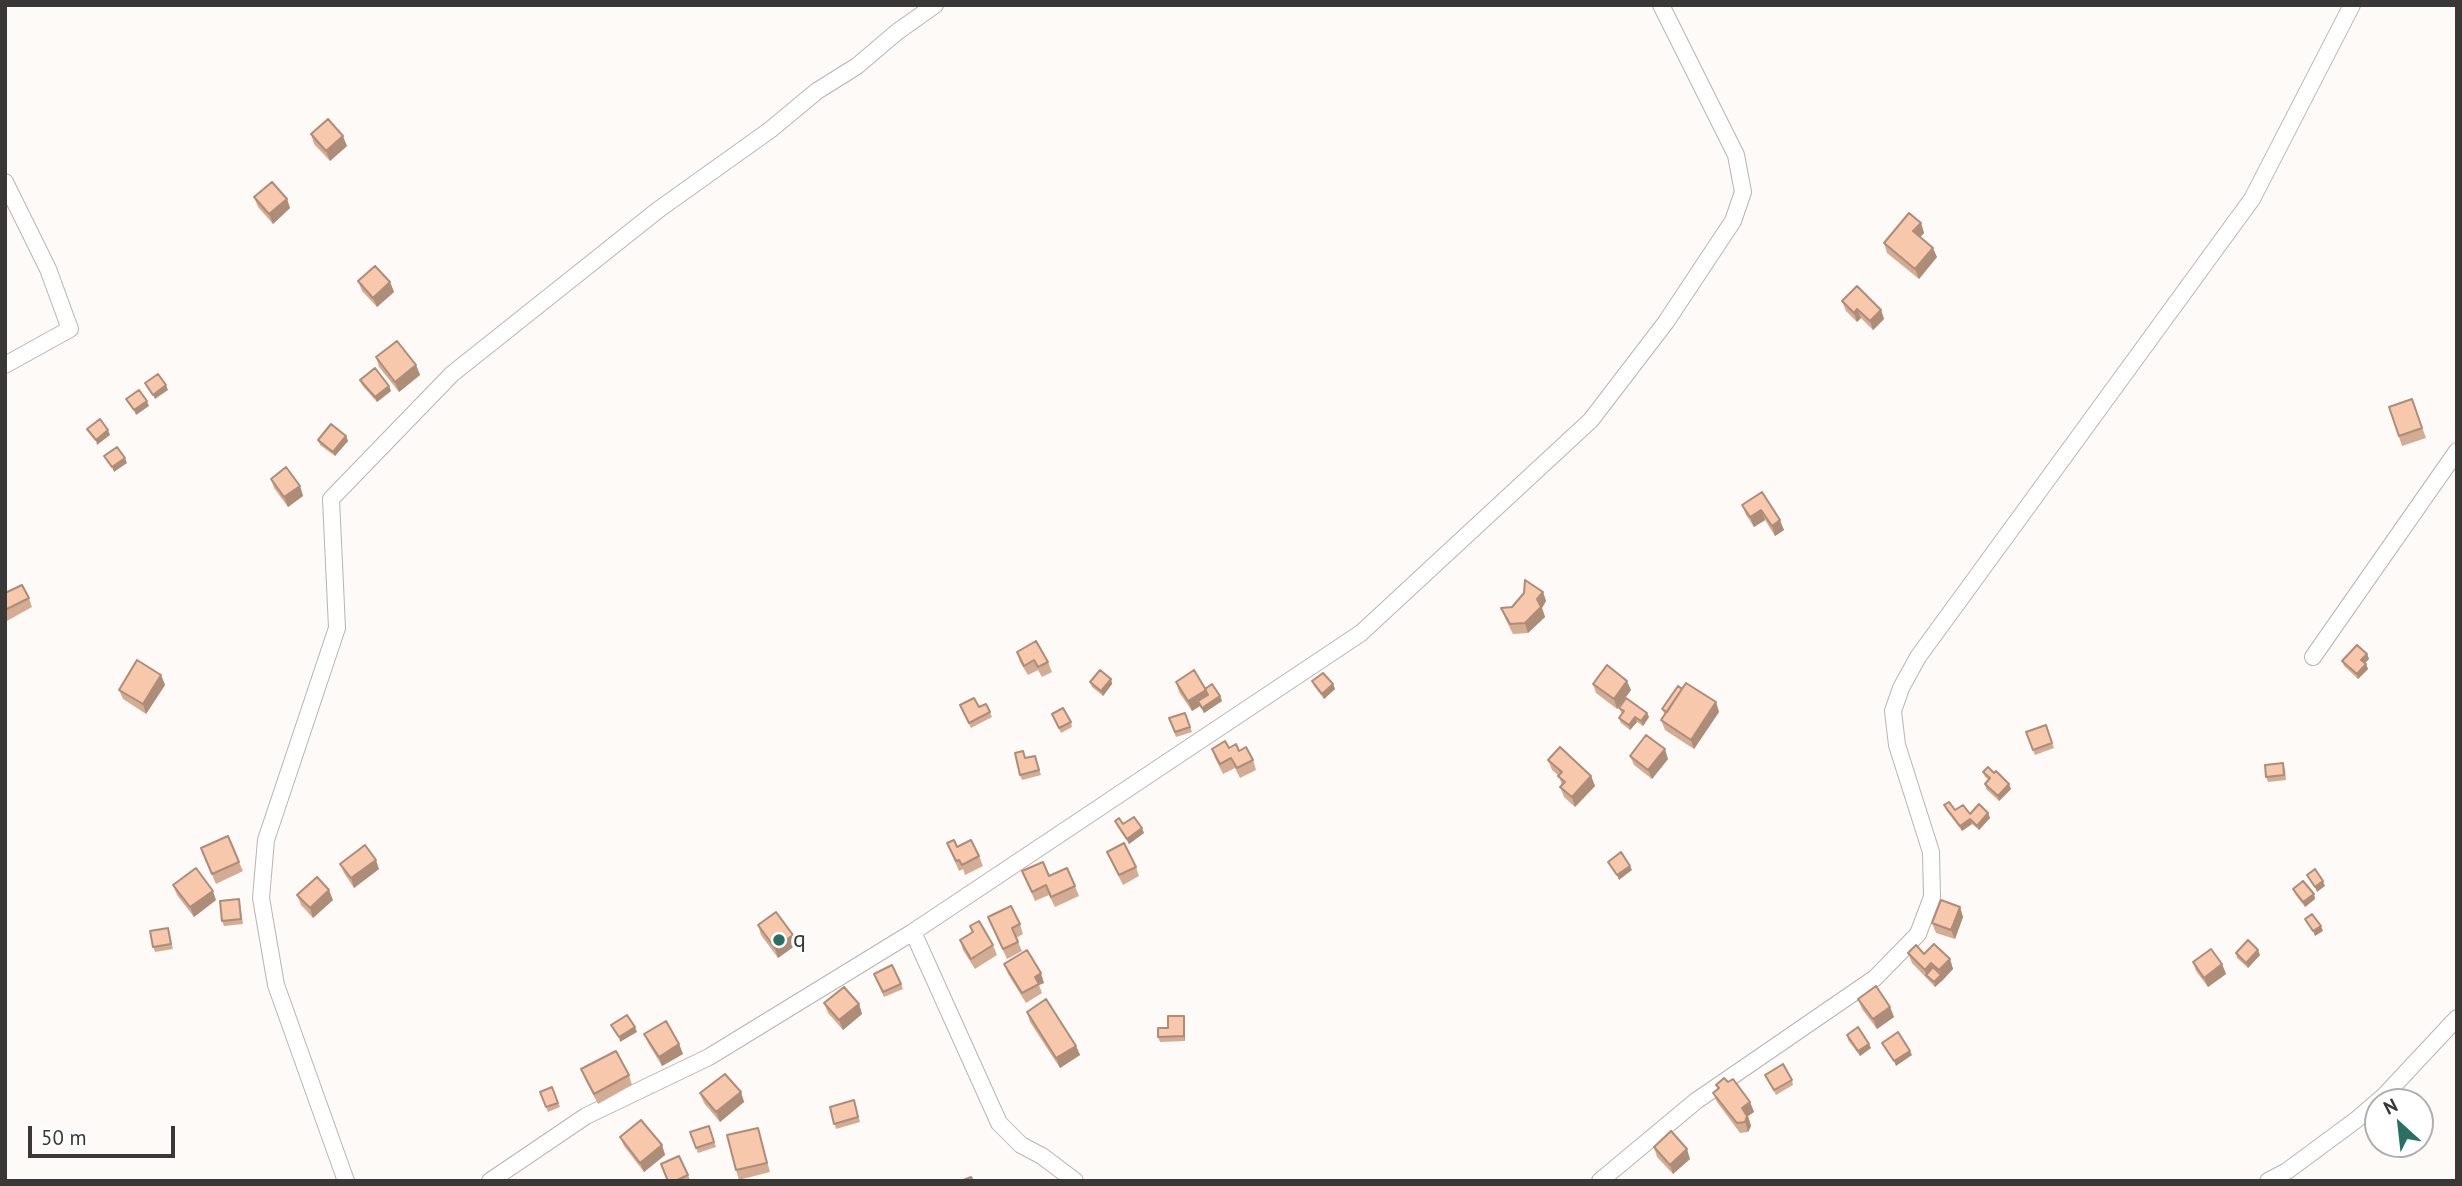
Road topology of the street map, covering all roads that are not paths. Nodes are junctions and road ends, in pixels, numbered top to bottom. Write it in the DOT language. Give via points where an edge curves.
graph roads {
  1 [pos="934,5"];
  2 [pos="1661,5"];
  3 [pos="2352,5"];
  4 [pos="5,182"];
  5 [pos="5,365"];
  6 [pos="2457,451"];
  7 [pos="2313,657"];
  8 [pos="913,932"];
  9 [pos="2457,1018"];
  10 [pos="346,1181"];
  11 [pos="490,1181"];
  12 [pos="1075,1181"];
  13 [pos="1600,1181"];
  14 [pos="2268,1181"];
  1 -- 10 [label="street" via="658,210 452,374 331,499 337,628 266,840 261,898 276,985"];
  2 -- 8 [label="street" via="1736,155 1743,192 1733,221 1666,322 1591,420 1361,633"];
  3 -- 13 [label="street" via="2252,199 1918,657 1901,688 1893,711 1897,745 1931,852 1932,897 1918,934 1875,978 1696,1101"];
  4 -- 5 [label="street" via="48,269 70,329"];
  6 -- 7 [label="street"];
  8 -- 11 [label="street" via="709,1057 586,1116"];
  8 -- 12 [label="street" via="999,1124 1021,1145"];
  9 -- 14 [label="street" via="2385,1095"];
}
